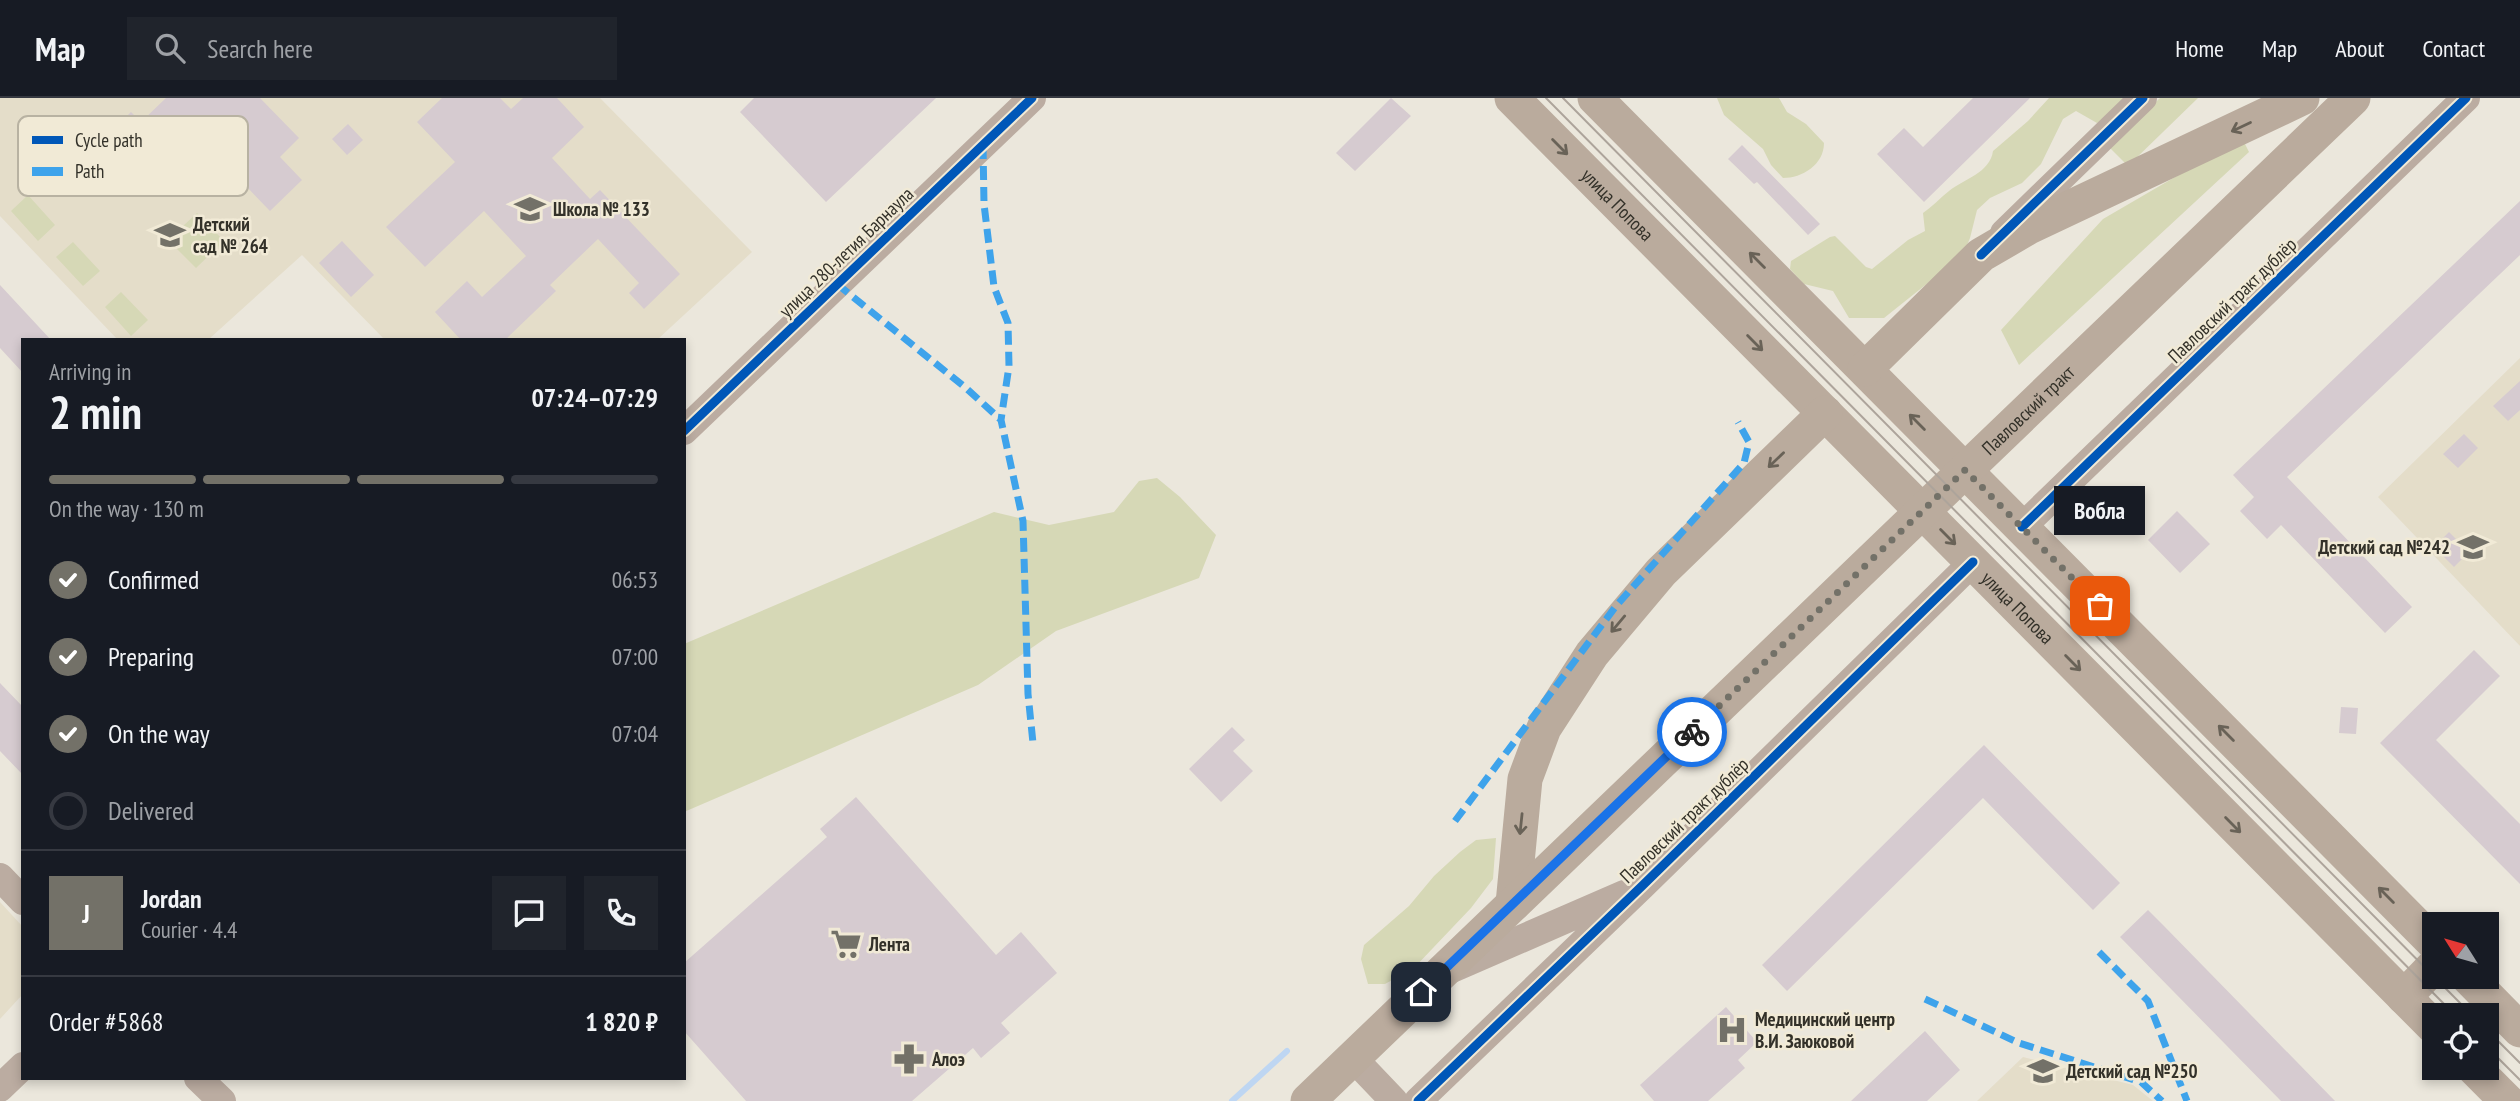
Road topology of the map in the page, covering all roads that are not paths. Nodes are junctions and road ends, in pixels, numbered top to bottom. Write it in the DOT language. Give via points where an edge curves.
graph roads {
  1 [pos="1032,98"];
  2 [pos="1512,98"];
  3 [pos="1595,98"];
  4 [pos="2143,98"];
  5 [pos="2302,98"];
  6 [pos="2353,98"];
  7 [pos="2466,98"];
  8 [pos="1982,255"];
  9 [pos="1865,369"];
  10 [pos="1825,413"];
  11 [pos="686,429"];
  12 [pos="1965,470"];
  13 [pos="1923,512"];
  14 [pos="2022,527"];
  15 [pos="1973,562"];
  16 [pos="0,877"];
  17 [pos="1643,886"];
  18 [pos="21,899"];
  19 [pos="1513,904"];
  20 [pos="2422,931"];
  21 [pos="1439,974"];
  22 [pos="2422,979"];
  23 [pos="2480,989"];
  24 [pos="2404,997"];
  25 [pos="2422,1015"];
  26 [pos="2520,1030"];
  27 [pos="1353,1058"];
  28 [pos="21,1068"];
  29 [pos="200,1080"];
  30 [pos="2486,1080"];
  31 [pos="0,1088"];
  32 [pos="222,1101"];
  33 [pos="1308,1101"];
  34 [pos="1394,1101"];
  35 [pos="1418,1101"];
  36 [pos="2507,1101"];
  1 -- 11 [label="street, улица 280-летия Барнаула"];
  2 -- 10 [label="main road, улица Попова, one-way"];
  9 -- 3 [label="main road, one-way"];
  4 -- 8 [label="street"];
  5 -- 8 [label="main road, one-way" via="2029,227"];
  6 -- 12 [label="main road, Павловский тракт"];
  7 -- 14 [label="street, Павловский тракт дублёр"];
  8 -- 9 [label="main road"];
  12 -- 9 [label="main road, one-way"];
  10 -- 13 [label="main road, улица Попова"];
  10 -- 19 [label="main road, one-way" via="1661,572 1592,654 1544,728 1525,779"];
  12 -- 13 [label="main road, Павловский тракт"];
  12 -- 14 [label="main road"];
  13 -- 15 [label="main road, улица Попова, one-way"];
  13 -- 19 [label="main road, Павловский тракт"];
  20 -- 14 [label="main road, one-way"];
  15 -- 17 [label="street, Павловский тракт дублёр"];
  15 -- 24 [label="main road, улица Попова, one-way"];
  16 -- 18 [label="street"];
  17 -- 21 [label="street"];
  17 -- 35 [label="street, Павловский тракт дублёр"];
  19 -- 21 [label="main road, Павловский тракт"];
  21 -- 27 [label="main road, Павловский тракт"];
  22 -- 24 [label="main road"];
  23 -- 26 [label="main road"];
  24 -- 25 [label="main road, улица Попова"];
  27 -- 33 [label="main road, Павловский тракт"];
  27 -- 34 [label="street"];
  28 -- 31 [label="street"];
  29 -- 32 [label="street"];
  30 -- 36 [label="main road"];
}
